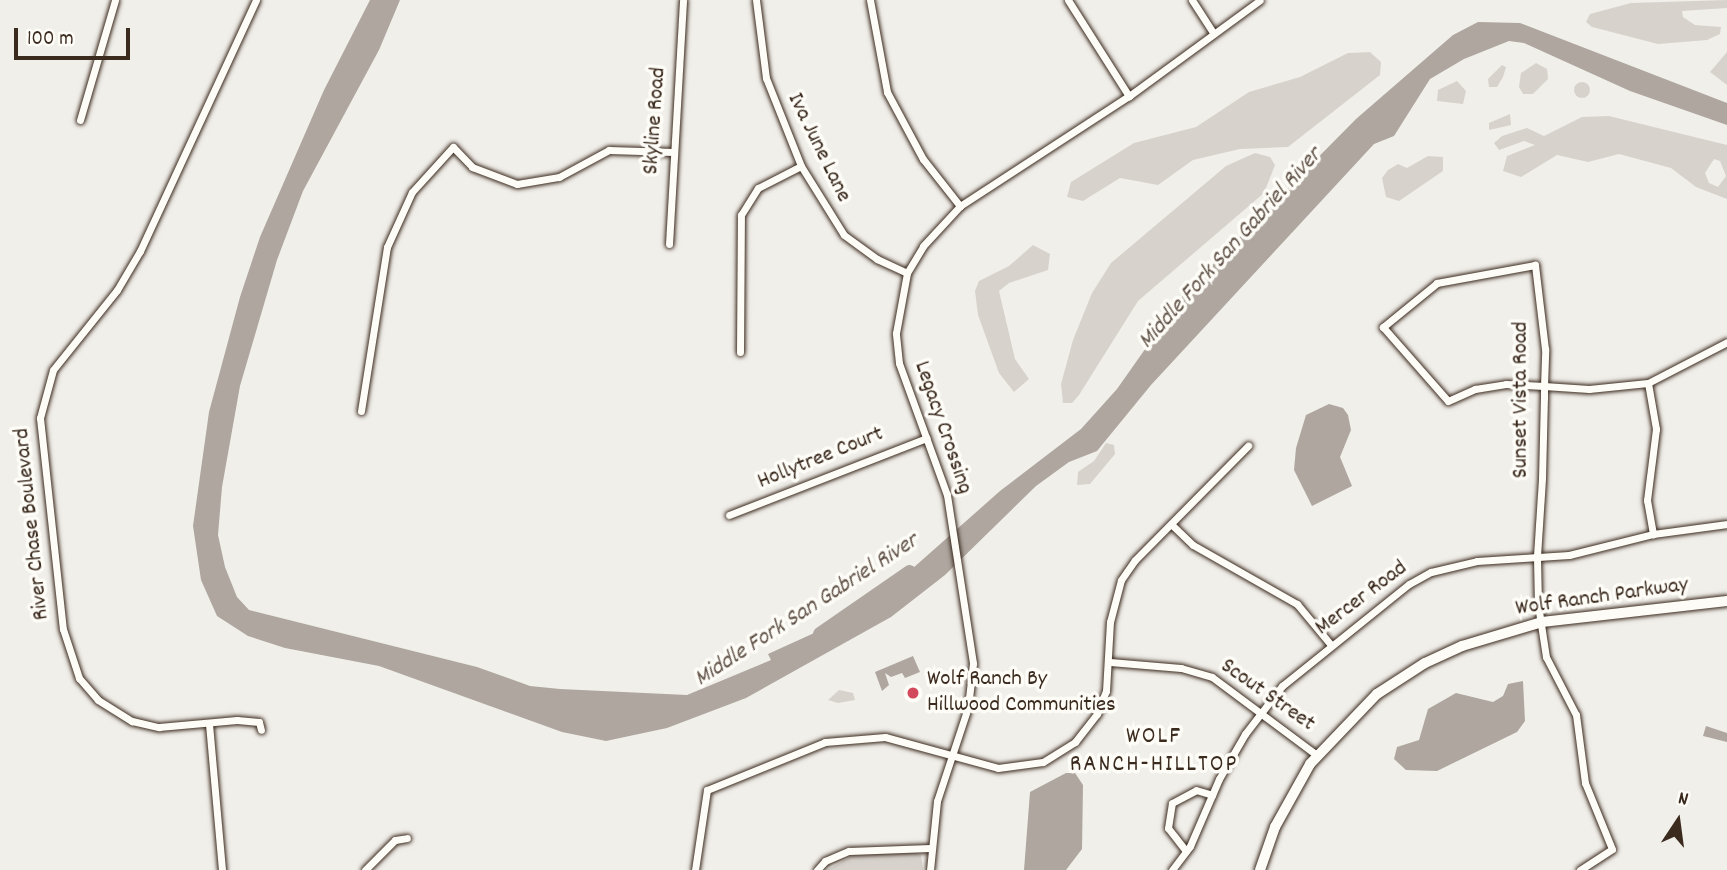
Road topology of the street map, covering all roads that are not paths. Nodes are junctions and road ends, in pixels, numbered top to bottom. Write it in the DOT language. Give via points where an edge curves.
graph roads {
  1 [pos="115,0"];
  2 [pos="256,0"];
  3 [pos="683,0"];
  4 [pos="756,0"];
  5 [pos="870,0"];
  6 [pos="1068,0"];
  7 [pos="1192,0"];
  8 [pos="1260,0"];
  9 [pos="1214,34"];
  10 [pos="1129,96"];
  11 [pos="80,120"];
  12 [pos="673,152"];
  13 [pos="801,166"];
  14 [pos="960,206"];
  15 [pos="669,244"];
  16 [pos="907,273"];
  17 [pos="1727,342"];
  18 [pos="740,352"];
  19 [pos="1648,383"];
  20 [pos="1544,386"];
  21 [pos="361,411"];
  22 [pos="928,438"];
  23 [pos="1248,446"];
  24 [pos="729,515"];
  25 [pos="1171,524"];
  26 [pos="1727,524"];
  27 [pos="1653,534"];
  28 [pos="1537,556"];
  29 [pos="1727,601"];
  30 [pos="1542,622"];
  31 [pos="1331,645"];
  32 [pos="1110,662"];
  33 [pos="1261,713"];
  34 [pos="209,724"];
  35 [pos="261,730"];
  36 [pos="1318,756"];
  37 [pos="953,757"];
  38 [pos="1212,795"];
  39 [pos="407,838"];
  40 [pos="930,848"];
  41 [pos="1186,851"];
  42 [pos="222,870"];
  43 [pos="365,870"];
  44 [pos="695,870"];
  45 [pos="817,870"];
  46 [pos="930,870"];
  47 [pos="1172,870"];
  48 [pos="1260,870"];
  49 [pos="1580,870"];
  1 -- 11 [label="street"];
  2 -- 34 [label="street, River Chase Boulevard" via="140,251 117,290 53,370 40,418 63,629 79,678 98,700 132,721 159,727"];
  3 -- 12 [label="street, Skyline Road"];
  4 -- 13 [label="street, Iva June Lane" via="766,78"];
  5 -- 14 [label="street" via="887,92 923,159"];
  6 -- 10 [label="street"];
  7 -- 9 [label="street"];
  8 -- 9 [label="street, Legacy Crossing"];
  9 -- 10 [label="street, Legacy Crossing"];
  10 -- 14 [label="street, Legacy Crossing"];
  12 -- 15 [label="street, Skyline Road"];
  12 -- 21 [label="street" via="609,150 559,177 517,184 472,167 453,147 412,192 387,247"];
  13 -- 16 [label="street, Iva June Lane" via="845,235 877,259"];
  13 -- 18 [label="street" via="758,188 741,215"];
  14 -- 16 [label="street, Legacy Crossing" via="923,247"];
  16 -- 22 [label="street, Legacy Crossing" via="896,333 899,363"];
  17 -- 19 [label="street"];
  19 -- 20 [label="street" via="1616,388"];
  19 -- 27 [label="street" via="1656,429 1647,500"];
  20 -- 20 [label="street, Sunset Vista Road" via="1475,389 1448,401 1383,327 1437,283 1535,265 1545,349"];
  20 -- 28 [label="street, Sunset Vista Road"];
  22 -- 24 [label="street, Hollytree Court"];
  22 -- 37 [label="street, Legacy Crossing" via="950,512 973,686"];
  23 -- 25 [label="street"];
  25 -- 31 [label="street" via="1193,545 1297,604"];
  25 -- 32 [label="street" via="1121,580 1110,622"];
  26 -- 27 [label="street, Mercer Road"];
  27 -- 28 [label="street, Mercer Road" via="1569,555"];
  28 -- 30 [label="street, Sunset Vista Road"];
  28 -- 31 [label="street, Mercer Road" via="1477,561 1431,572 1393,595"];
  29 -- 30 [label="street, Wolf Ranch Parkway"];
  30 -- 36 [label="street, Wolf Ranch Parkway" via="1462,646 1425,663 1377,694"];
  30 -- 49 [label="street, Sunset Vista Road" via="1546,657 1582,733 1585,783 1612,849"];
  31 -- 33 [label="street, Mercer Road" via="1282,686"];
  32 -- 33 [label="street, Scout Street" via="1197,672 1226,686"];
  32 -- 37 [label="street" via="1097,714 1075,742 1057,755 1020,768 983,766"];
  33 -- 36 [label="street, Scout Street"];
  33 -- 38 [label="street, Mercer Road"];
  34 -- 35 [label="street, River Chase Boulevard" via="259,722"];
  34 -- 42 [label="street"];
  36 -- 48 [label="street, Wolf Ranch Parkway" via="1292,793"];
  37 -- 40 [label="street, Legacy Crossing" via="937,801"];
  37 -- 44 [label="street" via="906,741 863,737 825,742 707,790"];
  38 -- 41 [label="street, Mercer Road"];
  38 -- 41 [label="street" via="1196,790 1172,803 1168,828"];
  39 -- 43 [label="street" via="395,841"];
  40 -- 45 [label="street" via="849,851 825,861"];
  40 -- 46 [label="street, Legacy Crossing"];
  41 -- 47 [label="street, Mercer Road"];
}
